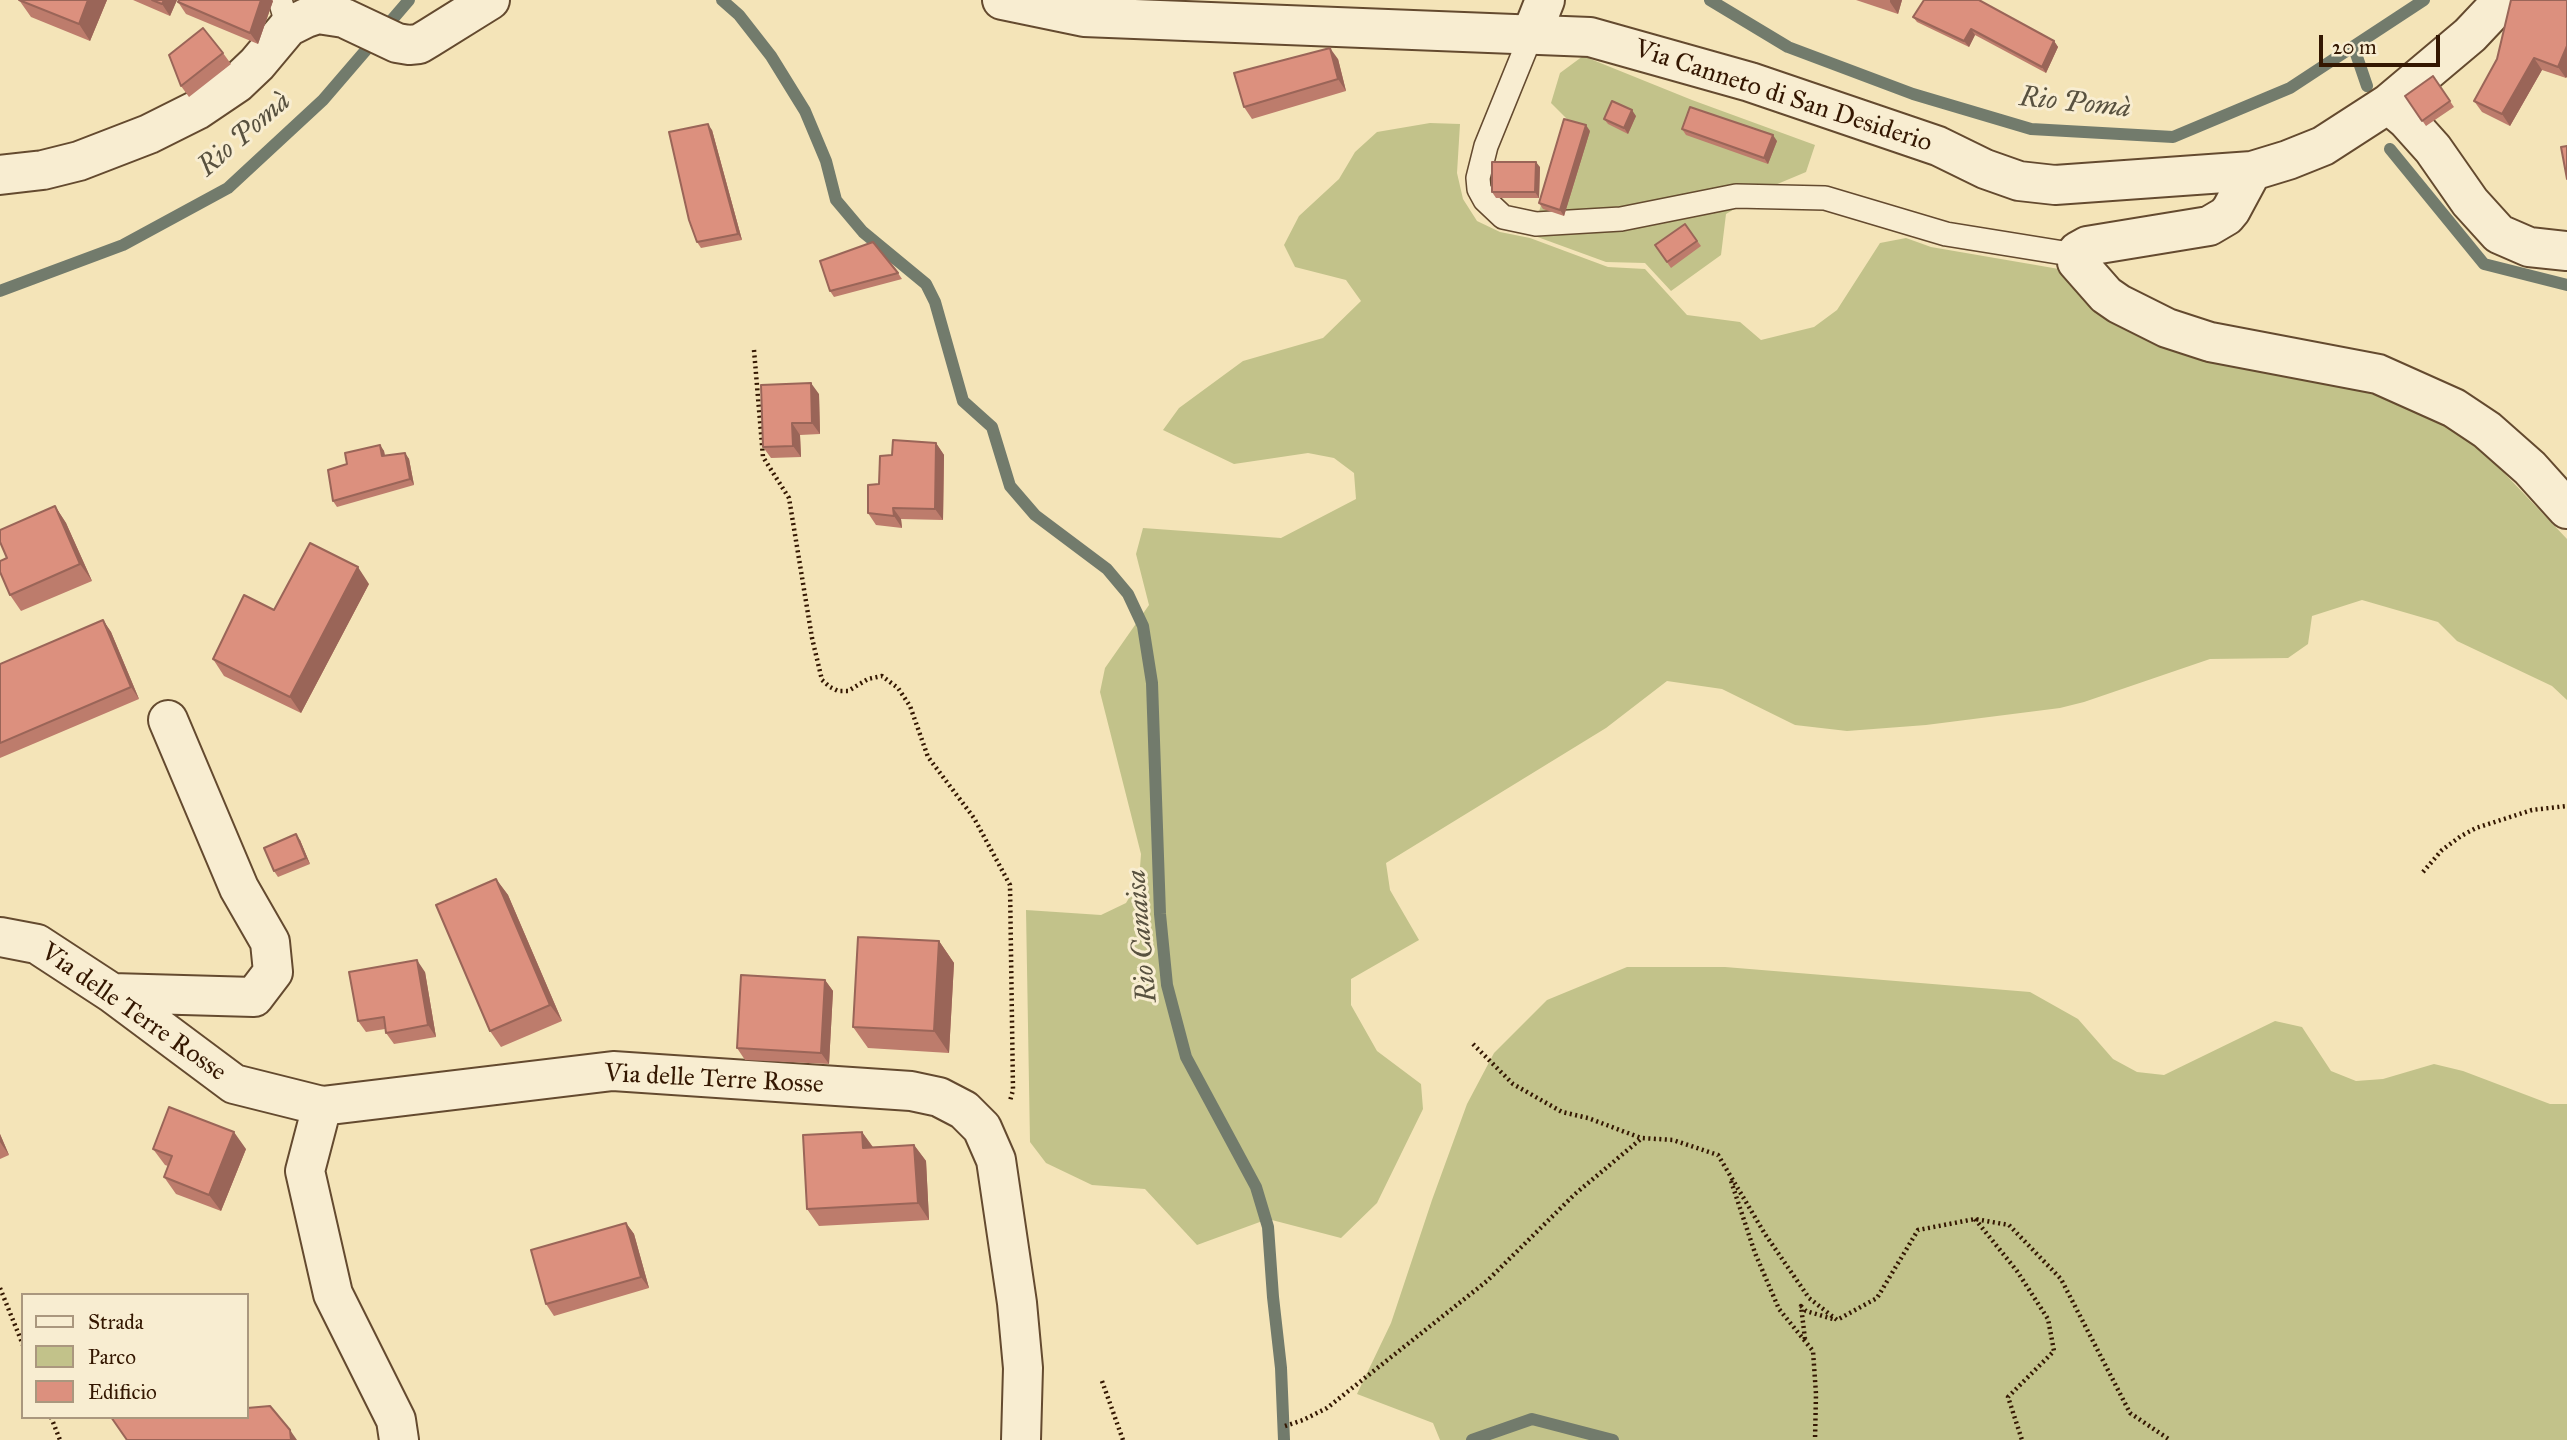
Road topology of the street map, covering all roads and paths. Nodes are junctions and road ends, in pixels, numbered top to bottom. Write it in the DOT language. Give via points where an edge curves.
graph roads {
  1 [pos="490,0"];
  2 [pos="1002,0"];
  3 [pos="2503,0"];
  4 [pos="284,13"];
  5 [pos="1538,16"];
  6 [pos="2388,104"];
  7 [pos="2252,171"];
  8 [pos="0,174"];
  9 [pos="2567,251"];
  10 [pos="2076,255"];
  11 [pos="754,350"];
  12 [pos="2567,509"];
  13 [pos="168,720"];
  14 [pos="2567,806"];
  15 [pos="2423,872"];
  16 [pos="0,937"];
  17 [pos="112,993"];
  18 [pos="1473,1044"];
  19 [pos="322,1106"];
  20 [pos="1642,1138"];
  21 [pos="996,1160"];
  22 [pos="1728,1173"];
  23 [pos="1975,1219"];
  24 [pos="0,1288"];
  25 [pos="1837,1320"];
  26 [pos="21,1340"];
  27 [pos="1805,1342"];
  28 [pos="1102,1381"];
  29 [pos="52,1419"];
  30 [pos="1285,1426"];
  31 [pos="60,1440"];
  32 [pos="398,1440"];
  33 [pos="1021,1440"];
  34 [pos="1123,1440"];
  35 [pos="1815,1440"];
  36 [pos="2022,1440"];
  37 [pos="2169,1440"];
  1 -- 4 [label="street" via="419,44 397,43 344,18"];
  2 -- 5 [label="street, Via Canneto di San Desiderio" via="1084,17"];
  3 -- 6 [label="street, Via Canneto di San Desiderio" via="2470,35"];
  4 -- 8 [label="street" via="257,64 197,110 79,161"];
  5 -- 7 [label="street, Via Canneto di San Desiderio" via="1590,37 1701,68 1938,146 2019,181 2055,186"];
  5 -- 10 [label="lane" via="1486,146 1478,178 1485,201 1503,217 1536,224 1620,219 1736,196 1825,198 1946,234"];
  6 -- 7 [label="street, Via Canneto di San Desiderio" via="2323,146"];
  6 -- 9 [label="street" via="2433,149 2499,234 2529,247"];
  7 -- 10 [label="street" via="2231,210 2209,226 2087,246"];
  10 -- 12 [label="street" via="2106,295 2167,328 2210,342 2378,374 2454,408 2530,468"];
  11 -- 21 [label="path" via="764,457 789,498 822,680 838,691 848,691 868,678 882,676 898,688 910,706 928,757 974,818 1010,885 1013,1090"];
  13 -- 17 [label="street" via="239,888 270,942 273,972 254,998"];
  14 -- 15 [label="path" via="2532,810 2476,828 2442,850"];
  16 -- 17 [label="street, Via delle Terre Rosse" via="37,944"];
  17 -- 19 [label="street, Via delle Terre Rosse" via="234,1084"];
  18 -- 20 [label="path" via="1513,1084 1562,1112"];
  19 -- 21 [label="street, Via delle Terre Rosse" via="614,1071 911,1091 939,1097 964,1110 982,1128"];
  19 -- 32 [label="street" via="305,1171 333,1294 396,1420"];
  20 -- 22 [label="path" via="1673,1140 1718,1155"];
  20 -- 30 [label="path" via="1575,1194 1487,1281 1327,1408"];
  21 -- 33 [label="street, Via delle Terre Rosse" via="1023,1368"];
  22 -- 25 [label="path" via="1809,1298"];
  22 -- 27 [label="path" via="1779,1308"];
  23 -- 25 [label="path" via="1917,1230 1877,1298"];
  23 -- 36 [label="path" via="2048,1319 2054,1351 2008,1397"];
  23 -- 37 [label="path" via="2009,1225 2060,1279 2130,1413"];
  24 -- 26 [label="path"];
  25 -- 27 [label="path" via="1801,1306"];
  27 -- 35 [label="path" via="1812,1351"];
  28 -- 34 [label="path"];
  29 -- 31 [label="path"];
}
